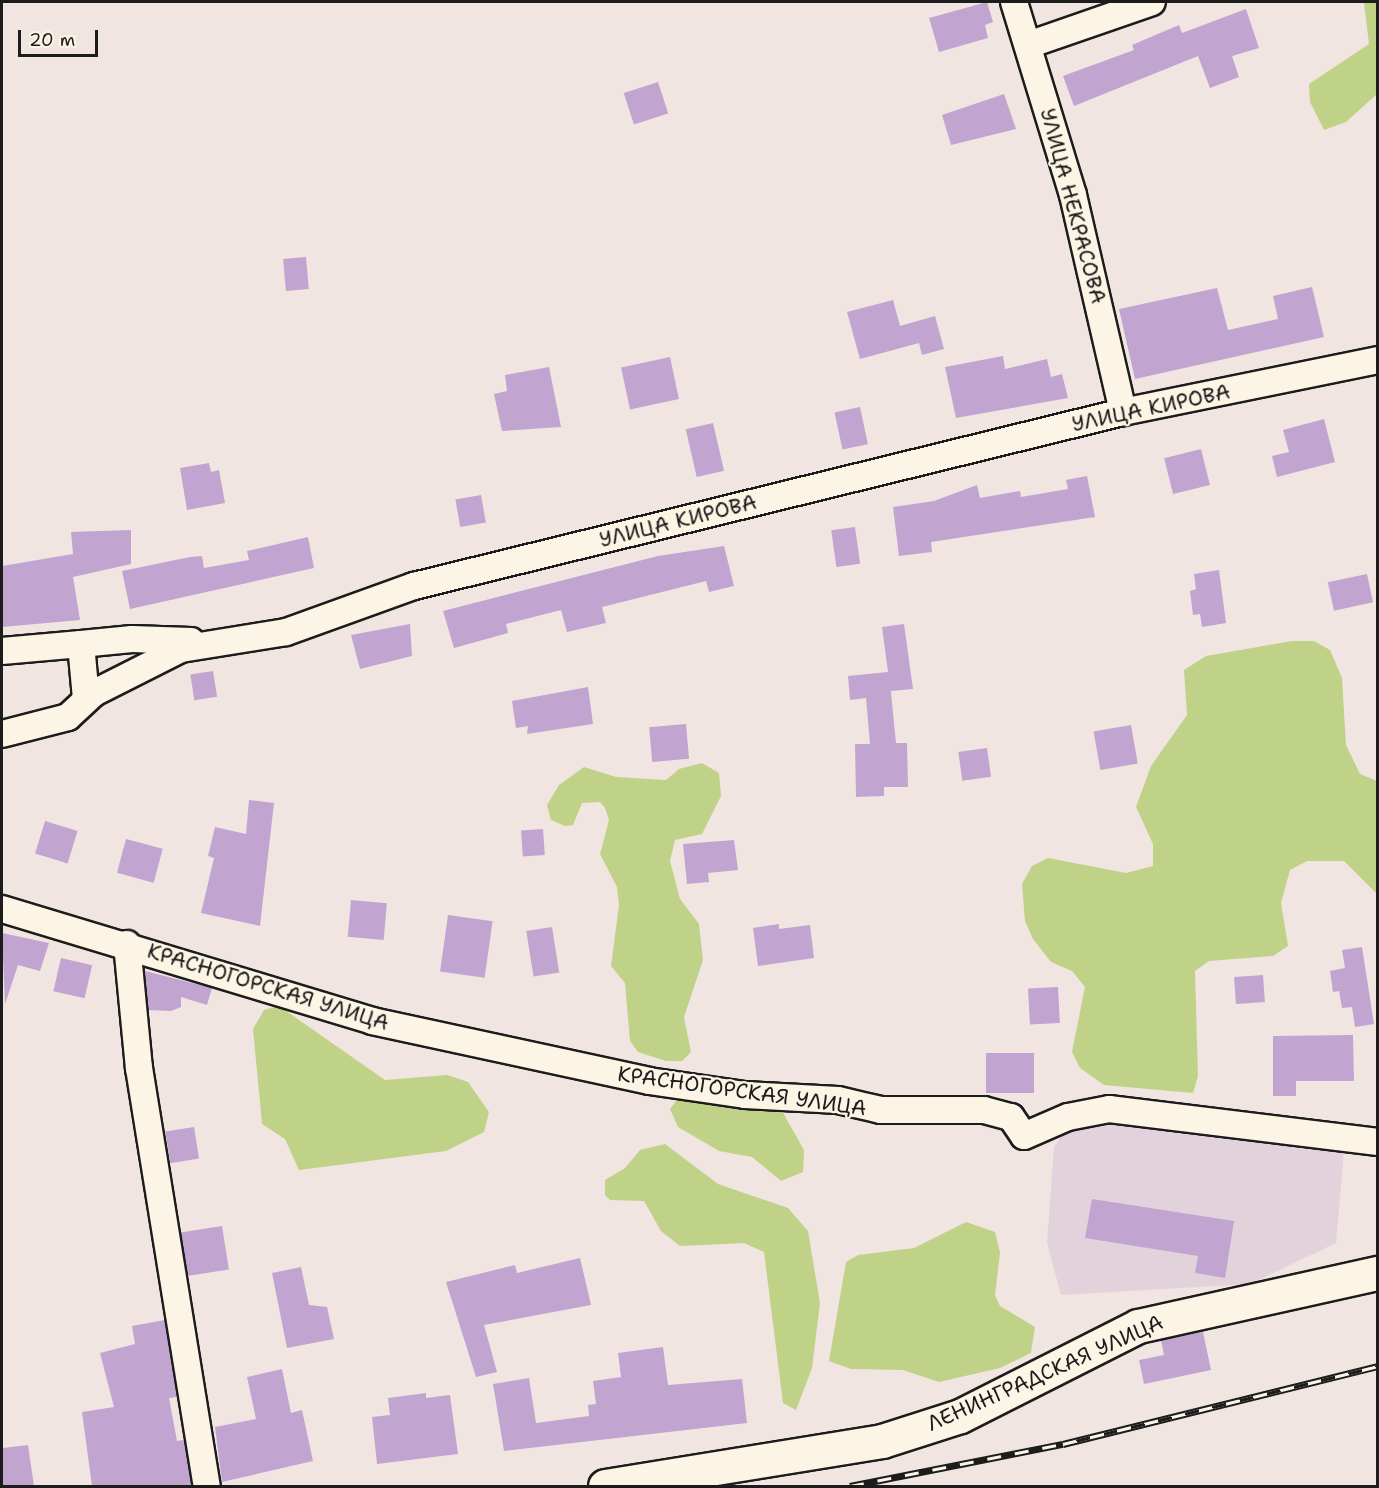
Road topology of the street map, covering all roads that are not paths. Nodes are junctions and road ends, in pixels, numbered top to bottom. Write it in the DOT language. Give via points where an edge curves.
graph roads {
  1 [pos="1014,2"];
  2 [pos="1152,2"];
  3 [pos="1028,45"];
  4 [pos="1377,360"];
  5 [pos="1123,412"];
  6 [pos="212,643"];
  7 [pos="81,644"];
  8 [pos="2,651"];
  9 [pos="86,699"];
  10 [pos="2,734"];
  11 [pos="2,909"];
  12 [pos="127,944"];
  13 [pos="1377,1142"];
  14 [pos="1377,1273"];
  15 [pos="207,1486"];
  16 [pos="605,1486"];
  1 -- 3 [label="street, УЛИЦА НЕКРАСОВА"];
  2 -- 3 [label="street"];
  3 -- 5 [label="street, УЛИЦА НЕКРАСОВА" via="1076,206"];
  4 -- 5 [label="street, УЛИЦА КИРОВА"];
  5 -- 6 [label="street, УЛИЦА КИРОВА" via="414,586 286,632"];
  6 -- 7 [label="street" via="132,639"];
  6 -- 9 [label="street, УЛИЦА КИРОВА" via="167,655"];
  7 -- 8 [label="street"];
  7 -- 9 [label="street"];
  9 -- 10 [label="street, УЛИЦА КИРОВА" via="68,717"];
  11 -- 12 [label="street, КРАСНОГОРСКАЯ УЛИЦА"];
  12 -- 13 [label="street, КРАСНОГОРСКАЯ УЛИЦА" via="372,1021 649,1081 745,1095 838,1100 881,1110 984,1110 1011,1117 1024,1136 1068,1116 1109,1108"];
  12 -- 15 [label="street" via="139,1068"];
  14 -- 16 [label="main road, ЛЕНИНГРАДСКАЯ УЛИЦА" via="1138,1326 960,1416 882,1441"];
}
